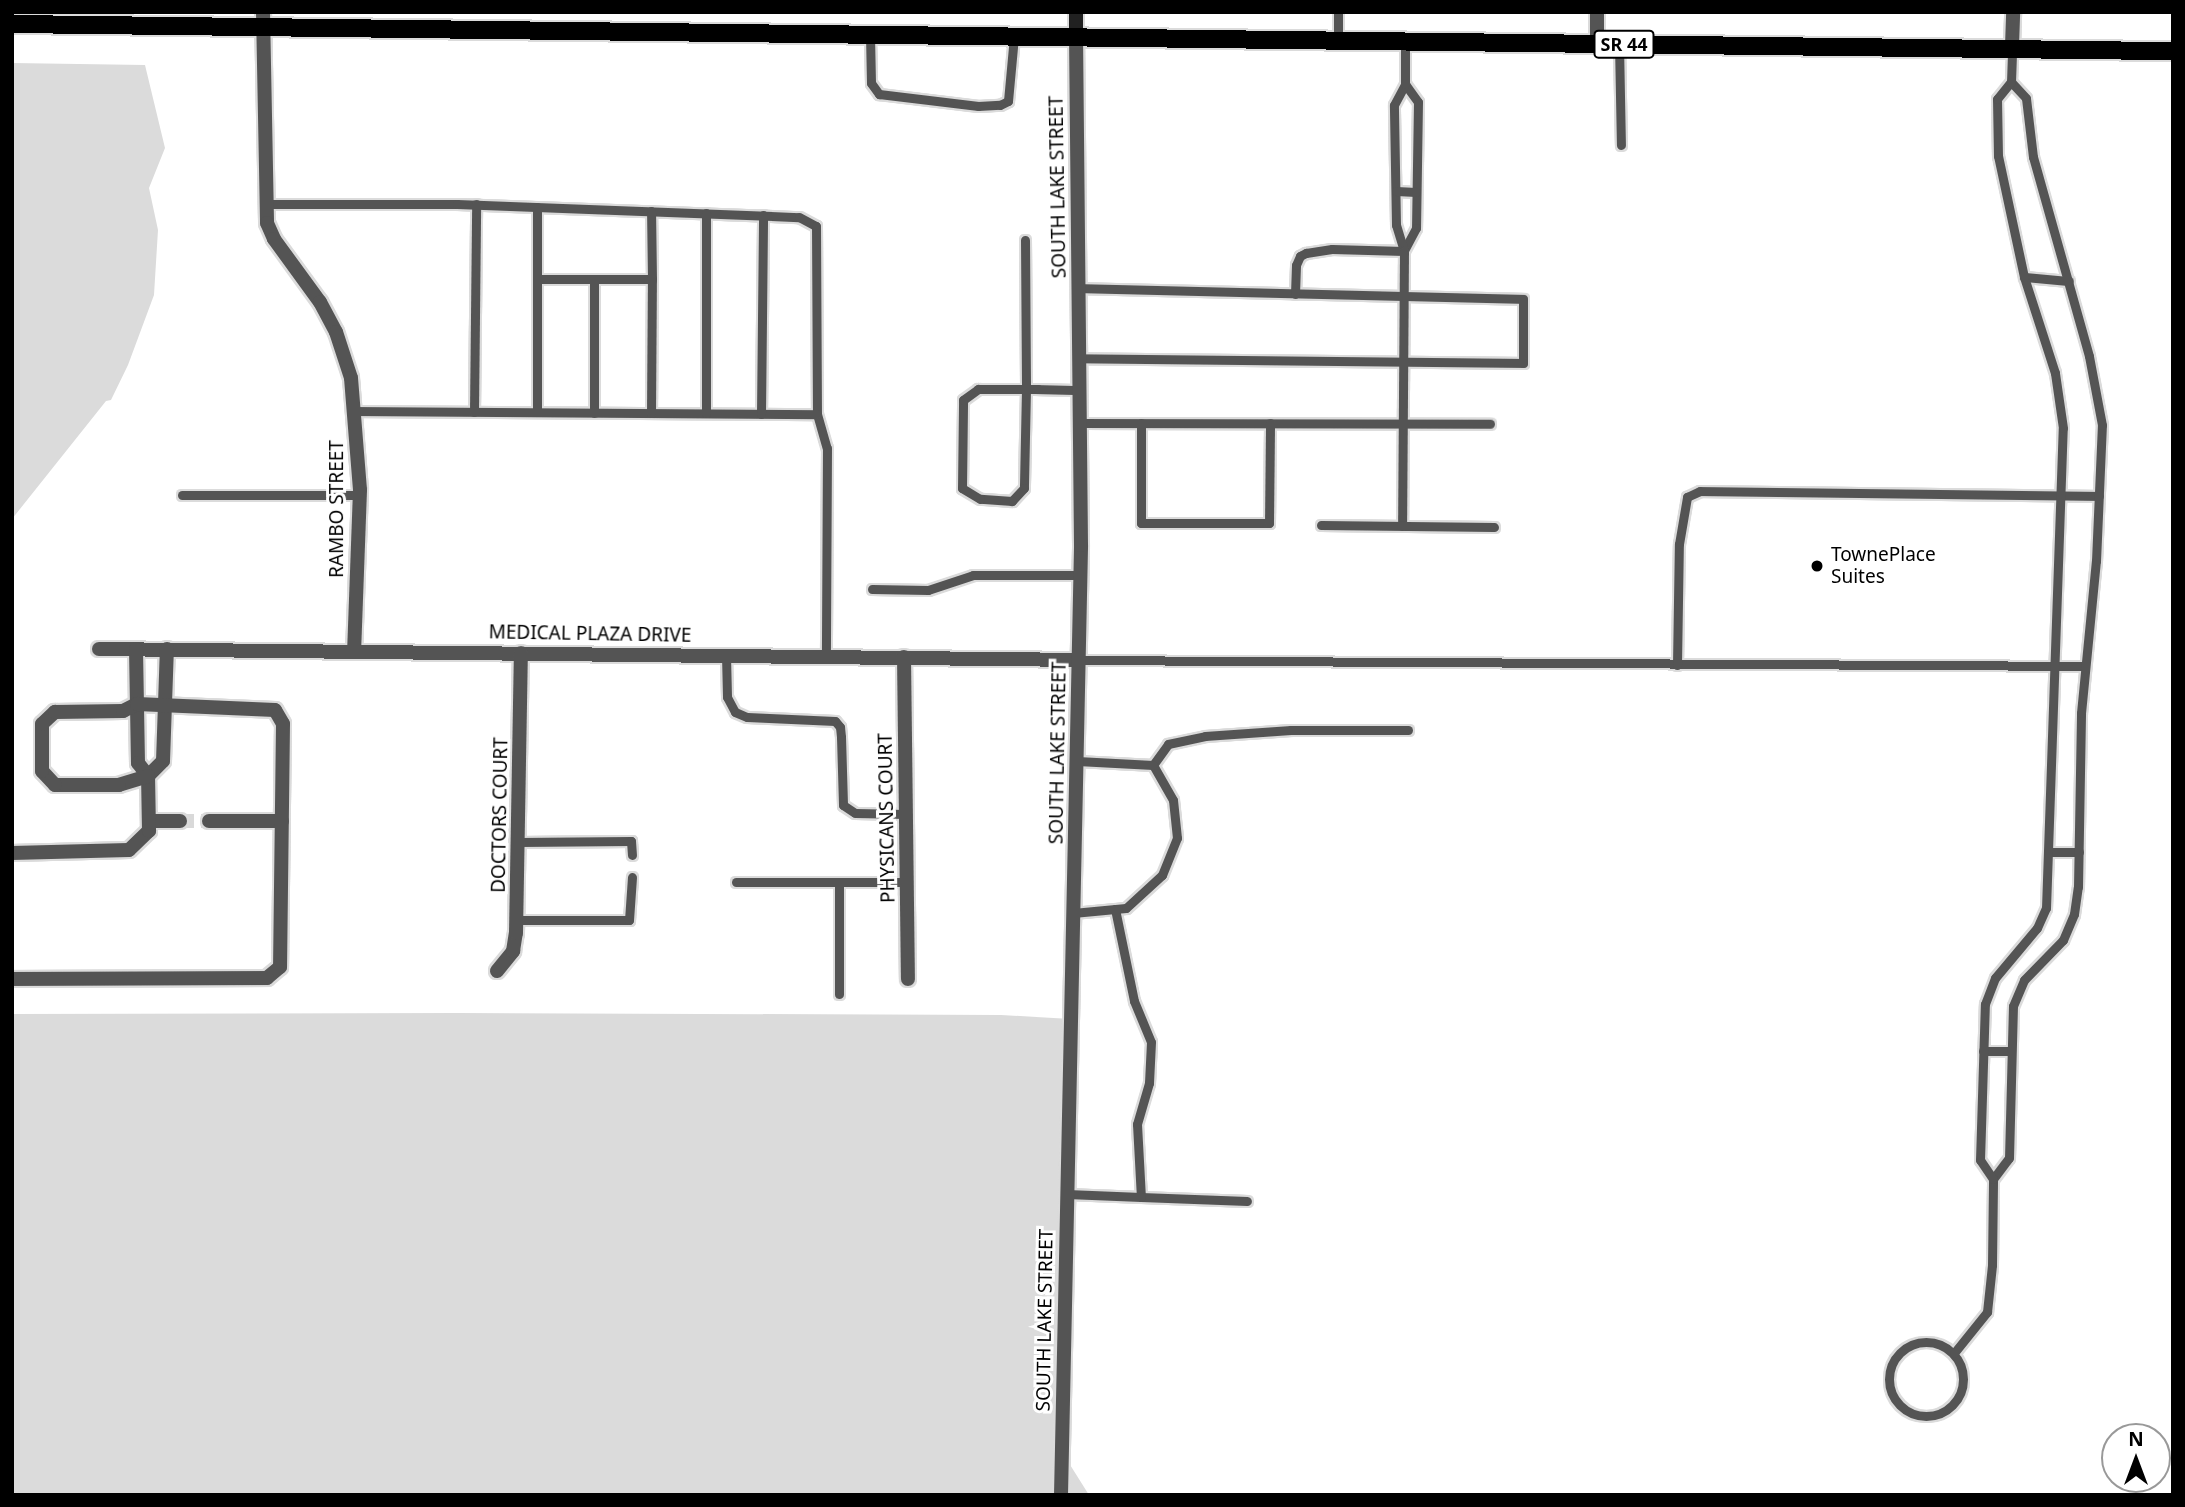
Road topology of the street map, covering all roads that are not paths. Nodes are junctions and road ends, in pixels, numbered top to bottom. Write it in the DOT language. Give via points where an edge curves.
graph roads {
  1 [pos="1076,12"];
  2 [pos="1338,12"];
  3 [pos="1597,12"];
  4 [pos="2013,12"];
  5 [pos="263,20"];
  6 [pos="12,24"];
  7 [pos="870,35"];
  8 [pos="1014,36"];
  9 [pos="1076,37"];
  10 [pos="1338,40"];
  11 [pos="1405,41"];
  12 [pos="1597,43"];
  13 [pos="1619,44"];
  14 [pos="2012,46"];
  15 [pos="2173,51"];
  16 [pos="2011,82"];
  17 [pos="1405,84"];
  18 [pos="1621,145"];
  19 [pos="1396,191"];
  20 [pos="1416,191"];
  21 [pos="265,204"];
  22 [pos="476,204"];
  23 [pos="537,207"];
  24 [pos="651,211"];
  25 [pos="706,213"];
  26 [pos="763,215"];
  27 [pos="1025,240"];
  28 [pos="1404,251"];
  29 [pos="2024,277"];
  30 [pos="537,279"];
  31 [pos="594,279"];
  32 [pos="652,279"];
  33 [pos="2069,281"];
  34 [pos="1079,288"];
  35 [pos="1295,295"];
  36 [pos="1404,298"];
  37 [pos="1079,358"];
  38 [pos="1403,361"];
  39 [pos="1026,389"];
  40 [pos="1080,390"];
  41 [pos="355,411"];
  42 [pos="474,412"];
  43 [pos="537,412"];
  44 [pos="594,413"];
  45 [pos="651,413"];
  46 [pos="705,413"];
  47 [pos="761,414"];
  48 [pos="817,414"];
  49 [pos="1080,423"];
  50 [pos="1140,423"];
  51 [pos="1270,423"];
  52 [pos="1401,424"];
  53 [pos="1490,424"];
  54 [pos="183,495"];
  55 [pos="360,495"];
  56 [pos="2061,495"];
  57 [pos="2099,496"];
  58 [pos="1321,525"];
  59 [pos="1402,526"];
  60 [pos="1494,527"];
  61 [pos="1080,575"];
  62 [pos="872,589"];
  63 [pos="99,649"];
  64 [pos="136,649"];
  65 [pos="167,649"];
  66 [pos="354,651"];
  67 [pos="521,653"];
  68 [pos="726,655"];
  69 [pos="826,656"];
  70 [pos="904,657"];
  71 [pos="1079,660"];
  72 [pos="1677,665"];
  73 [pos="2056,665"];
  74 [pos="2085,666"];
  75 [pos="137,704"];
  76 [pos="165,706"];
  77 [pos="1408,730"];
  78 [pos="1077,761"];
  79 [pos="1153,765"];
  80 [pos="148,776"];
  81 [pos="906,814"];
  82 [pos="149,821"];
  83 [pos="180,821"];
  84 [pos="209,821"];
  85 [pos="282,821"];
  86 [pos="519,842"];
  87 [pos="2049,852"];
  88 [pos="2078,852"];
  89 [pos="12,853"];
  90 [pos="632,855"];
  91 [pos="632,877"];
  92 [pos="736,883"];
  93 [pos="839,883"];
  94 [pos="907,883"];
  95 [pos="1115,909"];
  96 [pos="1073,914"];
  97 [pos="517,920"];
  98 [pos="496,971"];
  99 [pos="12,979"];
  100 [pos="908,979"];
  101 [pos="839,994"];
  102 [pos="1983,1051"];
  103 [pos="2010,1051"];
  104 [pos="1993,1179"];
  105 [pos="1067,1194"];
  106 [pos="1140,1197"];
  107 [pos="1247,1201"];
  108 [pos="1954,1353"];
  109 [pos="1061,1495"];
  1 -- 9 [label="street, SOUTH LAKE STREET"];
  2 -- 10 [label="lane"];
  3 -- 12 [label="street"];
  4 -- 14 [label="street"];
  5 -- 6 [label="main road, SR 44"];
  5 -- 7 [label="main road, SR 44"];
  5 -- 21 [label="street, RAMBO STREET"];
  7 -- 8 [label="main road, SR 44"];
  7 -- 8 [label="lane" via="871,83 879,94 978,106 1008,100"];
  8 -- 9 [label="main road, SR 44"];
  9 -- 10 [label="main road, SR 44"];
  9 -- 34 [label="street, SOUTH LAKE STREET"];
  10 -- 11 [label="main road, SR 44"];
  11 -- 12 [label="main road, SR 44"];
  11 -- 17 [label="lane"];
  12 -- 13 [label="main road, SR 44"];
  13 -- 14 [label="main road, SR 44"];
  13 -- 18 [label="lane"];
  14 -- 15 [label="main road, SR 44"];
  14 -- 16 [label="lane"];
  16 -- 29 [label="lane" via="1997,99 1998,156"];
  16 -- 33 [label="lane" via="2026,99 2033,158"];
  17 -- 19 [label="lane" via="1394,105"];
  17 -- 20 [label="lane" via="1418,102"];
  19 -- 20 [label="lane"];
  19 -- 28 [label="lane" via="1396,225"];
  20 -- 28 [label="lane" via="1416,228"];
  21 -- 22 [label="lane"];
  21 -- 41 [label="street, RAMBO STREET" via="274,239 336,332 351,378"];
  22 -- 23 [label="lane"];
  22 -- 42 [label="lane"];
  23 -- 24 [label="lane"];
  23 -- 30 [label="lane"];
  24 -- 25 [label="lane"];
  24 -- 32 [label="lane"];
  25 -- 26 [label="lane"];
  25 -- 46 [label="lane"];
  26 -- 47 [label="lane"];
  26 -- 48 [label="lane" via="799,217 816,226"];
  27 -- 39 [label="lane"];
  28 -- 35 [label="lane" via="1306,253 1296,265"];
  28 -- 36 [label="lane"];
  29 -- 33 [label="lane"];
  29 -- 56 [label="lane" via="2055,373 2063,428"];
  30 -- 31 [label="lane"];
  30 -- 43 [label="lane"];
  31 -- 32 [label="lane"];
  31 -- 44 [label="lane"];
  32 -- 45 [label="lane"];
  33 -- 57 [label="lane" via="2102,425"];
  34 -- 35 [label="lane"];
  34 -- 37 [label="street, SOUTH LAKE STREET"];
  35 -- 36 [label="lane"];
  36 -- 38 [label="lane"];
  36 -- 38 [label="lane" via="1523,299 1523,363"];
  37 -- 38 [label="lane"];
  37 -- 40 [label="street, SOUTH LAKE STREET"];
  38 -- 52 [label="lane"];
  39 -- 39 [label="lane" via="978,389 963,400 962,488 980,499 1012,501 1024,488"];
  39 -- 40 [label="lane"];
  40 -- 49 [label="street, SOUTH LAKE STREET"];
  41 -- 42 [label="lane"];
  41 -- 55 [label="street, RAMBO STREET"];
  42 -- 43 [label="lane"];
  43 -- 44 [label="lane"];
  44 -- 45 [label="lane"];
  45 -- 46 [label="lane"];
  46 -- 47 [label="lane"];
  47 -- 48 [label="lane"];
  48 -- 69 [label="lane" via="827,448"];
  49 -- 50 [label="lane"];
  49 -- 61 [label="street, SOUTH LAKE STREET"];
  50 -- 51 [label="lane"];
  50 -- 51 [label="lane" via="1142,523 1269,523"];
  51 -- 52 [label="lane"];
  52 -- 53 [label="lane"];
  52 -- 59 [label="lane"];
  54 -- 55 [label="lane"];
  55 -- 66 [label="street, RAMBO STREET"];
  56 -- 57 [label="lane"];
  56 -- 72 [label="lane" via="1700,491 1687,497 1679,544"];
  56 -- 73 [label="lane"];
  57 -- 74 [label="lane"];
  58 -- 59 [label="lane"];
  59 -- 60 [label="lane"];
  61 -- 62 [label="lane" via="973,575 928,590"];
  61 -- 71 [label="street, SOUTH LAKE STREET"];
  63 -- 64 [label="street, MEDICAL PLAZA DRIVE"];
  64 -- 65 [label="street, MEDICAL PLAZA DRIVE"];
  64 -- 75 [label="street"];
  65 -- 66 [label="street, MEDICAL PLAZA DRIVE"];
  65 -- 76 [label="street"];
  66 -- 67 [label="street, MEDICAL PLAZA DRIVE"];
  67 -- 68 [label="street, MEDICAL PLAZA DRIVE"];
  67 -- 86 [label="street, DOCTORS COURT"];
  68 -- 69 [label="street, MEDICAL PLAZA DRIVE"];
  68 -- 81 [label="lane" via="727,697 735,712 747,717 835,721 841,737 843,805 855,813"];
  69 -- 70 [label="street, MEDICAL PLAZA DRIVE"];
  70 -- 71 [label="street, MEDICAL PLAZA DRIVE"];
  70 -- 81 [label="street, PHYSICANS COURT"];
  71 -- 72 [label="lane"];
  71 -- 78 [label="street, SOUTH LAKE STREET"];
  72 -- 73 [label="lane"];
  73 -- 74 [label="lane"];
  73 -- 87 [label="lane"];
  74 -- 88 [label="lane"];
  75 -- 76 [label="street"];
  75 -- 80 [label="street" via="138,763"];
  75 -- 80 [label="street" via="123,711 55,712 42,724 42,771 55,785 118,785"];
  76 -- 80 [label="street" via="163,761"];
  76 -- 85 [label="street" via="275,710 283,724"];
  77 -- 79 [label="lane" via="1205,736 1168,744"];
  78 -- 79 [label="lane"];
  78 -- 96 [label="street, SOUTH LAKE STREET"];
  79 -- 95 [label="lane" via="1173,800 1178,838 1162,875 1126,908"];
  80 -- 82 [label="street"];
  81 -- 94 [label="street, PHYSICANS COURT"];
  82 -- 83 [label="street"];
  82 -- 89 [label="street" via="149,831 129,850"];
  84 -- 85 [label="street"];
  85 -- 99 [label="street" via="280,967 267,978"];
  86 -- 90 [label="lane" via="631,841"];
  86 -- 97 [label="street, DOCTORS COURT"];
  87 -- 88 [label="lane"];
  87 -- 102 [label="lane" via="2046,908 2037,928 1995,978 1984,1004"];
  88 -- 103 [label="lane" via="2074,914 2063,940 2024,980 2013,1006"];
  91 -- 97 [label="lane" via="629,920"];
  92 -- 93 [label="lane"];
  93 -- 94 [label="lane"];
  93 -- 101 [label="lane"];
  94 -- 100 [label="street, PHYSICANS COURT"];
  95 -- 96 [label="lane"];
  95 -- 106 [label="lane" via="1134,1001 1151,1042 1149,1083 1137,1124"];
  96 -- 105 [label="street, SOUTH LAKE STREET"];
  97 -- 98 [label="street, DOCTORS COURT" via="513,951"];
  102 -- 103 [label="lane"];
  102 -- 104 [label="lane" via="1980,1160"];
  103 -- 104 [label="lane" via="2009,1158"];
  104 -- 108 [label="lane" via="1987,1312"];
  105 -- 106 [label="lane"];
  105 -- 109 [label="street, SOUTH LAKE STREET"];
  106 -- 107 [label="lane"];
  108 -- 108 [label="lane" via="1931,1341 1906,1347 1890,1367 1888,1380 1897,1403 1917,1415 1929,1416 1951,1407 1959,1398 1964,1375"];
}
